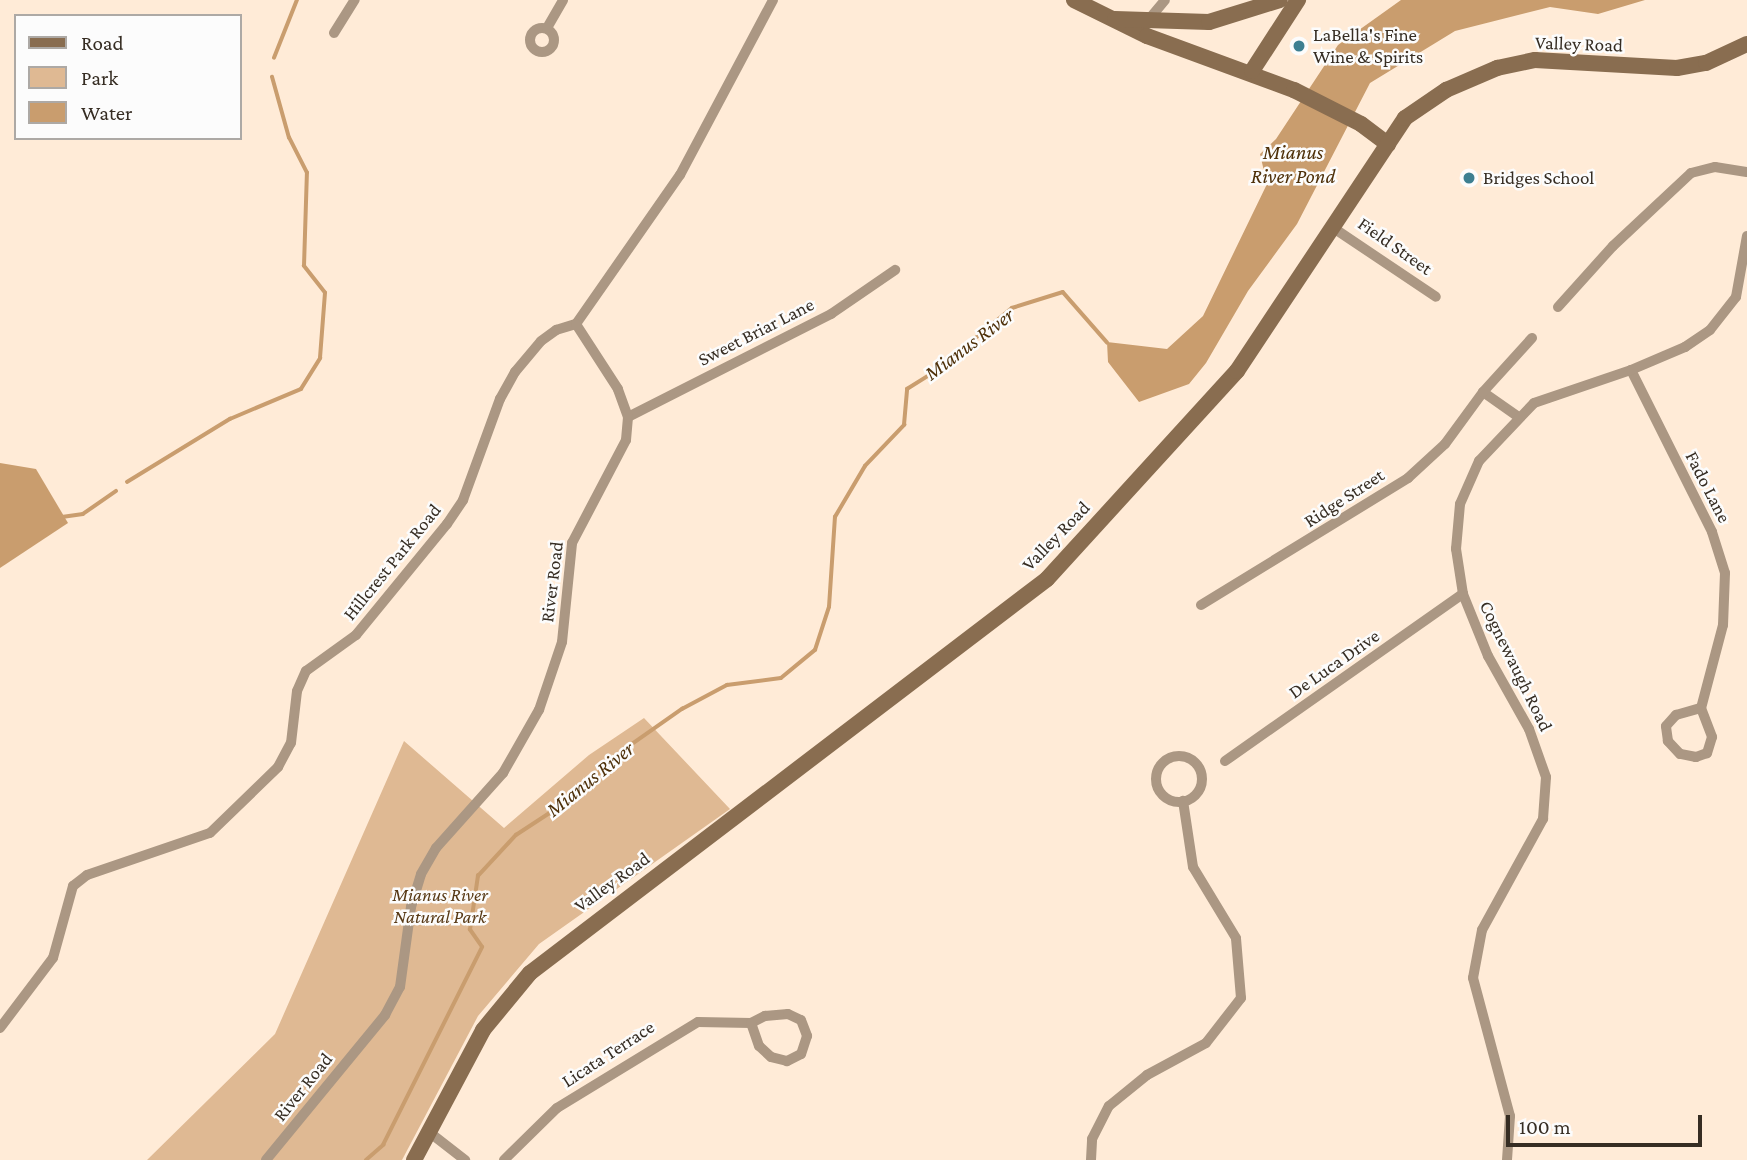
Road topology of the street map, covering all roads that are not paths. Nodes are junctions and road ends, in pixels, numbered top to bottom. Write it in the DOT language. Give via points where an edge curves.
graph roads {
  1 [pos="355,0"];
  2 [pos="563,0"];
  3 [pos="773,0"];
  4 [pos="1074,0"];
  5 [pos="1165,0"];
  6 [pos="1280,0"];
  7 [pos="1298,0"];
  8 [pos="1150,18"];
  9 [pos="1113,19"];
  10 [pos="547,28"];
  11 [pos="334,33"];
  12 [pos="1747,44"];
  13 [pos="1252,71"];
  14 [pos="1388,144"];
  15 [pos="1747,172"];
  16 [pos="1332,227"];
  17 [pos="1747,236"];
  18 [pos="895,270"];
  19 [pos="1436,297"];
  20 [pos="1558,307"];
  21 [pos="576,324"];
  22 [pos="1532,338"];
  23 [pos="1631,370"];
  24 [pos="1483,391"];
  25 [pos="1517,416"];
  26 [pos="628,417"];
  27 [pos="1463,594"];
  28 [pos="1201,605"];
  29 [pos="1701,708"];
  30 [pos="1225,761"];
  31 [pos="1183,802"];
  32 [pos="751,1023"];
  33 [pos="0,1028"];
  34 [pos="429,1132"];
  35 [pos="266,1160"];
  36 [pos="414,1160"];
  37 [pos="465,1160"];
  38 [pos="504,1160"];
  39 [pos="1091,1160"];
  40 [pos="1507,1160"];
  1 -- 11 [label="street"];
  2 -- 10 [label="street"];
  3 -- 21 [label="street" via="680,175"];
  4 -- 9 [label="street"];
  5 -- 8 [label="street"];
  6 -- 8 [label="street" via="1209,22"];
  7 -- 13 [label="street"];
  8 -- 9 [label="street"];
  9 -- 13 [label="street" via="1166,43"];
  12 -- 14 [label="street, Valley Road" via="1713,60 1677,68 1535,60 1497,68 1405,118"];
  13 -- 14 [label="street" via="1361,124"];
  14 -- 16 [label="street, Valley Road"];
  15 -- 20 [label="street" via="1715,166 1691,173 1612,246"];
  16 -- 19 [label="street, Field Street"];
  16 -- 34 [label="street, Valley Road" via="1237,371 1046,579 804,768 558,947 505,1000 483,1030"];
  17 -- 23 [label="street, Cognewaugh Road" via="1740,283 1728,311 1685,347"];
  18 -- 26 [label="street, Sweet Briar Lane" via="831,314"];
  21 -- 26 [label="street" via="618,389"];
  21 -- 33 [label="street, Hillcrest Park Road" via="541,341 515,372 500,399 463,500 447,524 356,635 306,671 297,691 291,743 278,767 210,833 87,875 74,886 53,958"];
  22 -- 24 [label="street, Ridge Street"];
  23 -- 25 [label="street, Cognewaugh Road" via="1551,396"];
  23 -- 29 [label="street, Fado Lane" via="1712,532 1725,573 1716,662"];
  24 -- 25 [label="street"];
  24 -- 28 [label="street, Ridge Street" via="1445,444 1408,478"];
  25 -- 27 [label="street, Cognewaugh Road" via="1479,461 1460,504 1456,549"];
  26 -- 35 [label="street, River Road" via="619,459 572,543 562,642 539,710 503,773 436,848 421,874 411,907 400,987 385,1015"];
  27 -- 30 [label="street, De Luca Drive"];
  27 -- 40 [label="street, Cognewaugh Road" via="1488,656 1529,729 1546,777 1543,819 1482,930 1473,978 1507,1103"];
  29 -- 29 [label="street" via="1712,737 1707,753 1696,757 1680,754 1668,741 1666,726 1676,715"];
  31 -- 31 [label="street" via="1199,789 1200,773 1191,760 1174,757 1161,765 1156,781 1164,796"];
  31 -- 39 [label="street" via="1193,867 1236,938 1241,998 1206,1043 1147,1076 1109,1106 1092,1139"];
  32 -- 32 [label="street, Licata Terrace" via="788,1014 802,1020 807,1036 801,1054 787,1061 771,1057 759,1046"];
  32 -- 38 [label="street, Licata Terrace" via="698,1022 668,1037 557,1108"];
  34 -- 36 [label="street, Valley Road"];
  34 -- 37 [label="street"];
}
